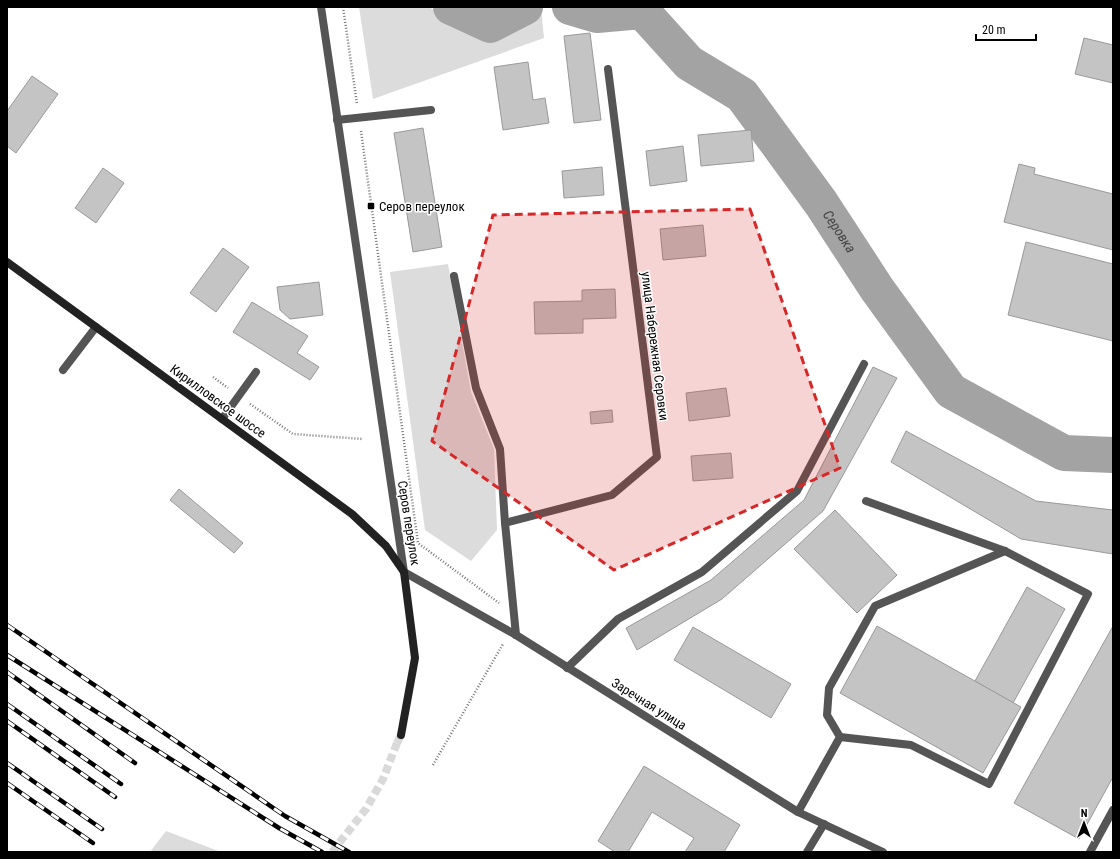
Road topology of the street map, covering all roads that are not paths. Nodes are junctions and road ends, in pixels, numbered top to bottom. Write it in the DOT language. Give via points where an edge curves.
graph roads {
  1 [pos="321,7"];
  2 [pos="608,69"];
  3 [pos="431,110"];
  4 [pos="337,120"];
  5 [pos="7,262"];
  6 [pos="454,276"];
  7 [pos="96,327"];
  8 [pos="864,364"];
  9 [pos="63,370"];
  10 [pos="256,372"];
  11 [pos="222,419"];
  12 [pos="866,501"];
  13 [pos="505,523"];
  14 [pos="1005,551"];
  15 [pos="404,572"];
  16 [pos="513,633"];
  17 [pos="567,668"];
  18 [pos="401,735"];
  19 [pos="840,737"];
  20 [pos="1113,810"];
  21 [pos="798,812"];
  22 [pos="824,824"];
  23 [pos="807,852"];
  24 [pos="883,852"];
  25 [pos="1090,852"];
  1 -- 4 [label="street, Серов переулок"];
  2 -- 13 [label="street, улица Набережная Серовки" via="657,456 612,495"];
  3 -- 4 [label="street"];
  4 -- 15 [label="street, Серов переулок"];
  5 -- 7 [label="main road, Кирилловское шоссе"];
  6 -- 13 [label="street" via="476,388 500,449"];
  7 -- 9 [label="street"];
  7 -- 11 [label="main road, Кирилловское шоссе"];
  8 -- 17 [label="street" via="797,491 702,572 618,619"];
  10 -- 11 [label="street"];
  11 -- 15 [label="main road, Кирилловское шоссе" via="352,514 386,546"];
  12 -- 14 [label="street"];
  13 -- 16 [label="street"];
  14 -- 19 [label="street" via="875,606 829,688 827,715"];
  14 -- 19 [label="street" via="1088,594 990,784 911,745"];
  15 -- 16 [label="street, Заречная улица"];
  15 -- 18 [label="main road, Серов переулок" via="415,658"];
  16 -- 17 [label="street, Заречная улица"];
  17 -- 21 [label="street, Заречная улица"];
  19 -- 21 [label="street"];
  20 -- 25 [label="street"];
  21 -- 22 [label="street, Заречная улица"];
  22 -- 23 [label="street"];
  22 -- 24 [label="street, Заречная улица"];
}
